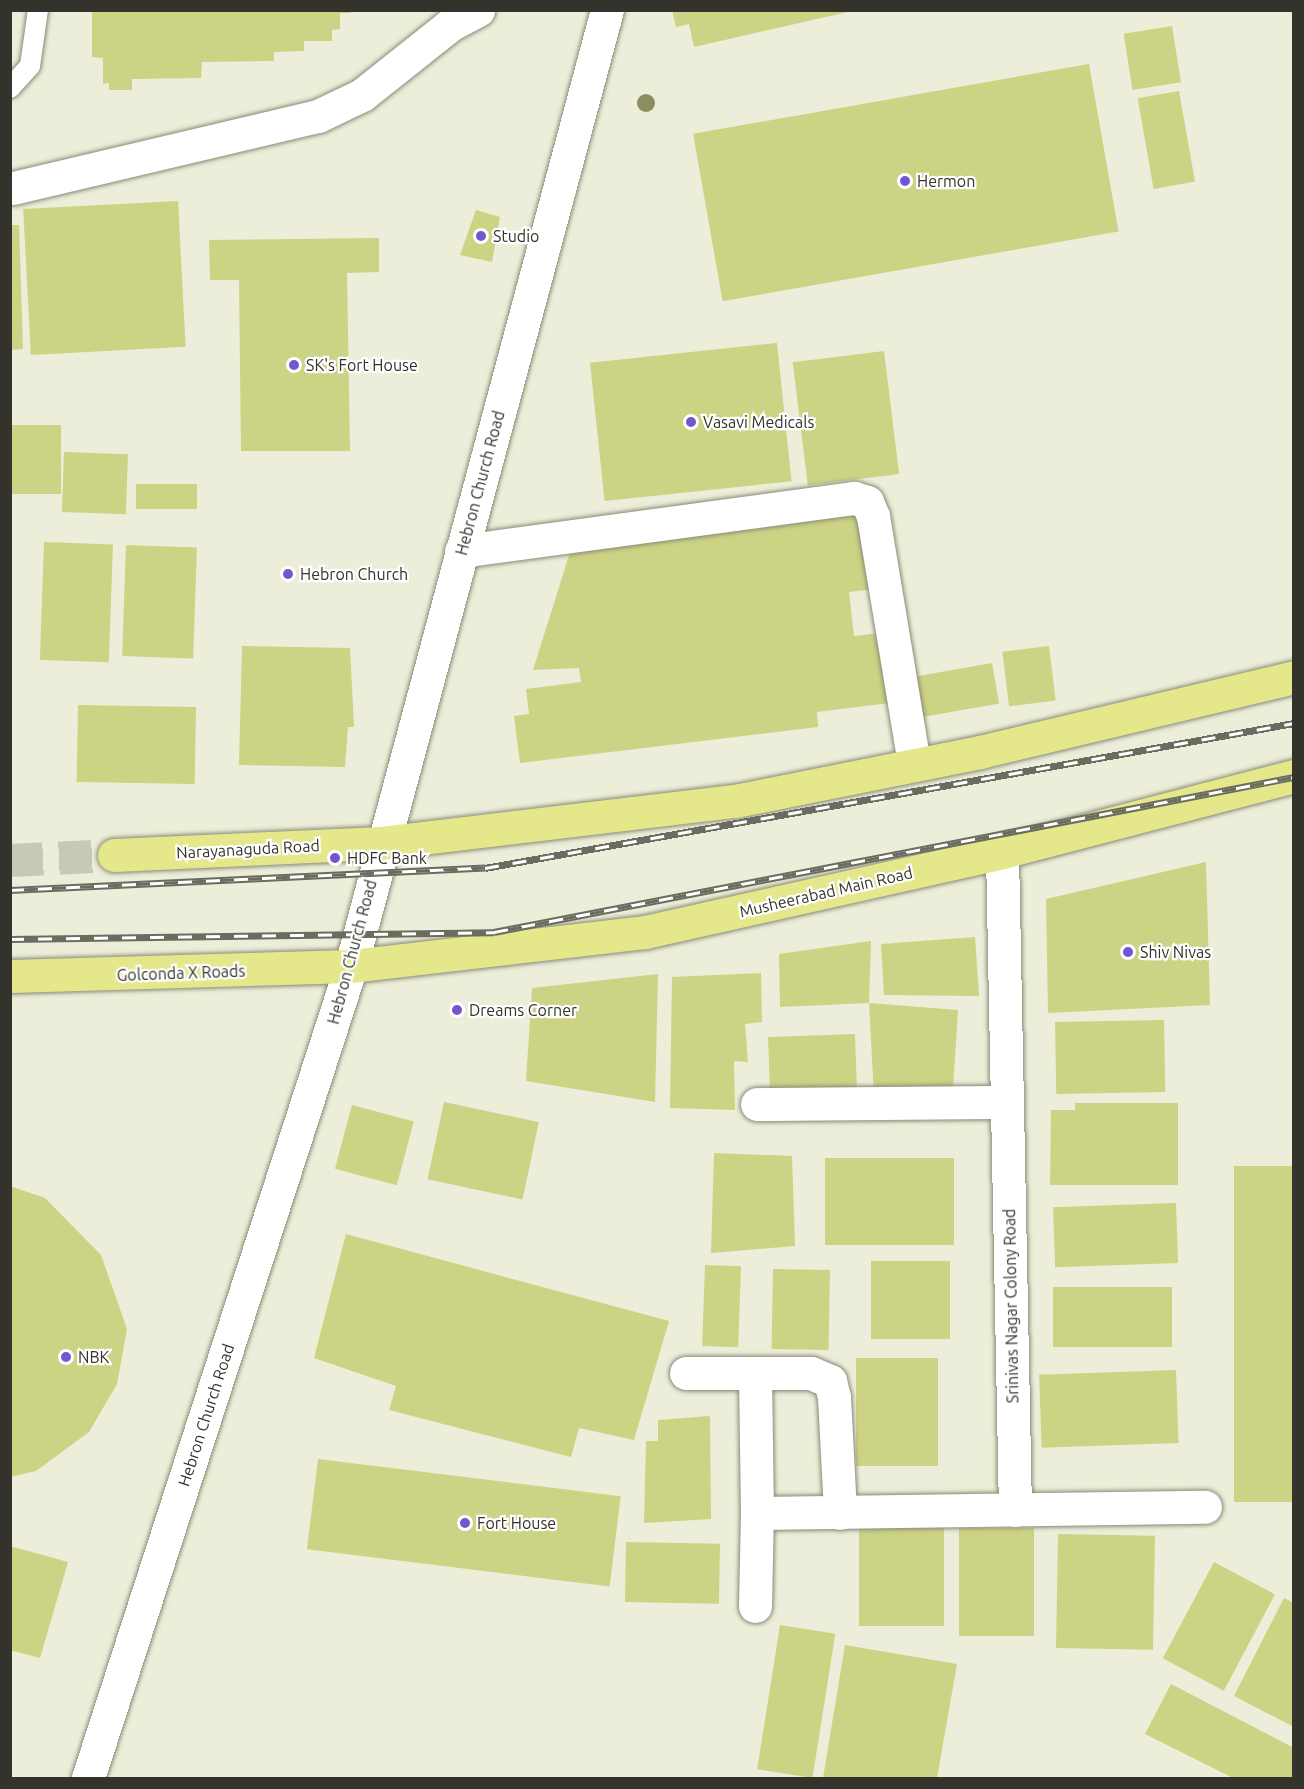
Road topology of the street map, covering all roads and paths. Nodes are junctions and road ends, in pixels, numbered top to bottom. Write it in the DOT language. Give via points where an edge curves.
graph roads {
  1 [pos="38,10"];
  2 [pos="478,10"];
  3 [pos="607,10"];
  4 [pos="10,88"];
  5 [pos="13,188"];
  6 [pos="461,551"];
  7 [pos="1293,677"];
  8 [pos="914,765"];
  9 [pos="1293,776"];
  10 [pos="381,843"];
  11 [pos="1002,852"];
  12 [pos="114,855"];
  13 [pos="351,966"];
  14 [pos="10,976"];
  15 [pos="1006,1102"];
  16 [pos="757,1104"];
  17 [pos="686,1373"];
  18 [pos="755,1373"];
  19 [pos="1205,1507"];
  20 [pos="1015,1510"];
  21 [pos="757,1513"];
  22 [pos="840,1513"];
  23 [pos="755,1606"];
  24 [pos="88,1779"];
  1 -- 4 [label="lane" via="30,66"];
  2 -- 5 [label="street" via="450,25 362,95 318,116"];
  3 -- 6 [label="street, Hebron Church Road" via="596,63"];
  6 -- 8 [label="street" via="854,498 867,502 873,516"];
  6 -- 10 [label="street, Hebron Church Road"];
  7 -- 8 [label="main road"];
  8 -- 10 [label="main road" via="735,801"];
  9 -- 11 [label="main road, Musheerabad Main Road"];
  10 -- 12 [label="main road, Narayanaguda Road"];
  10 -- 13 [label="street, Hebron Church Road"];
  11 -- 13 [label="main road, Musheerabad Main Road" via="645,932"];
  11 -- 15 [label="street, Srinivas Nagar Colony Road"];
  13 -- 14 [label="main road, Golconda X Roads"];
  13 -- 24 [label="street, Hebron Church Road"];
  15 -- 16 [label="street"];
  15 -- 20 [label="street, Srinivas Nagar Colony Road"];
  17 -- 18 [label="street"];
  18 -- 21 [label="street"];
  18 -- 22 [label="street" via="811,1373 830,1381"];
  19 -- 20 [label="street"];
  20 -- 22 [label="street"];
  21 -- 22 [label="street"];
  21 -- 23 [label="street"];
}
